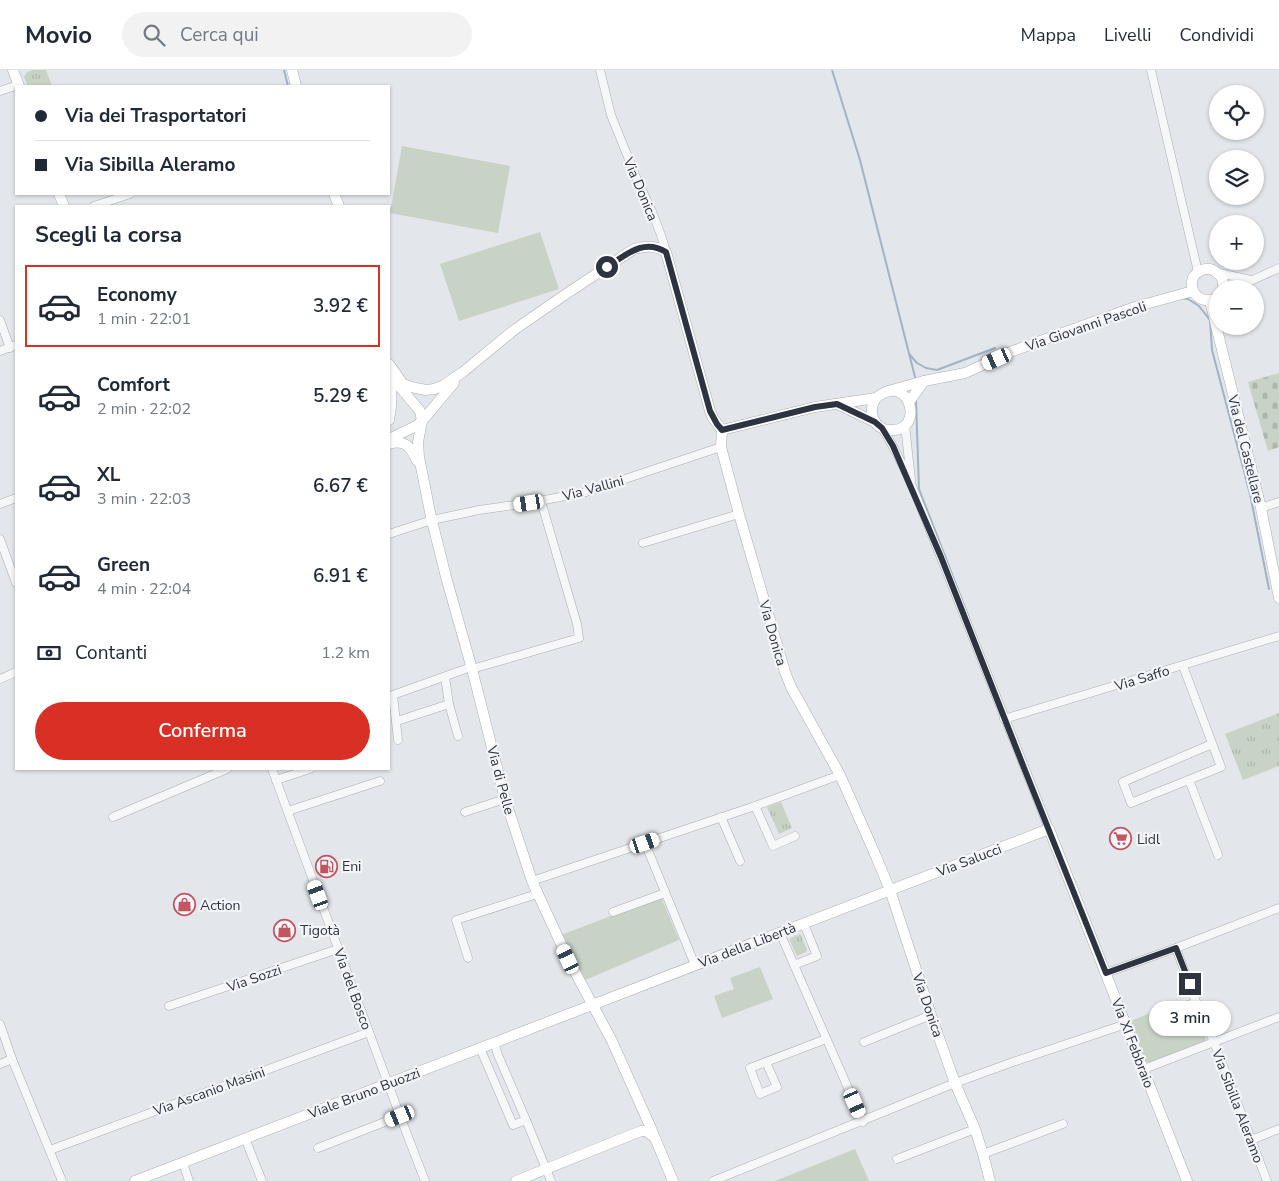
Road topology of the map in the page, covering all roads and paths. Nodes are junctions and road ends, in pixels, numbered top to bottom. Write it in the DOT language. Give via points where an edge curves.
graph roads {
  1 [pos="15,70"];
  2 [pos="292,70"];
  3 [pos="600,70"];
  4 [pos="1151,70"];
  5 [pos="18,85"];
  6 [pos="296,85"];
  7 [pos="15,87"];
  8 [pos="0,91"];
  9 [pos="127,195"];
  10 [pos="97,205"];
  11 [pos="666,252"];
  12 [pos="1279,268"];
  13 [pos="1198,272"];
  14 [pos="1218,273"];
  15 [pos="1223,280"];
  16 [pos="1251,280"];
  17 [pos="1193,291"];
  18 [pos="1209,299"];
  19 [pos="0,320"];
  20 [pos="1222,335"];
  21 [pos="13,346"];
  22 [pos="0,351"];
  23 [pos="390,364"];
  24 [pos="390,366"];
  25 [pos="390,371"];
  26 [pos="463,372"];
  27 [pos="924,381"];
  28 [pos="888,391"];
  29 [pos="876,398"];
  30 [pos="909,402"];
  31 [pos="837,404"];
  32 [pos="390,412"];
  33 [pos="422,421"];
  34 [pos="878,425"];
  35 [pos="905,425"];
  36 [pos="722,430"];
  37 [pos="390,439"];
  38 [pos="390,444"];
  39 [pos="721,447"];
  40 [pos="421,472"];
  41 [pos="911,487"];
  42 [pos="15,498"];
  43 [pos="540,501"];
  44 [pos="1279,502"];
  45 [pos="0,504"];
  46 [pos="1261,508"];
  47 [pos="739,514"];
  48 [pos="432,520"];
  49 [pos="390,534"];
  50 [pos="0,539"];
  51 [pos="643,543"];
  52 [pos="15,580"];
  53 [pos="1279,598"];
  54 [pos="1279,636"];
  55 [pos="1183,666"];
  56 [pos="472,668"];
  57 [pos="15,672"];
  58 [pos="444,678"];
  59 [pos="0,679"];
  60 [pos="449,704"];
  61 [pos="1004,719"];
  62 [pos="397,721"];
  63 [pos="458,736"];
  64 [pos="398,740"];
  65 [pos="1212,744"];
  66 [pos="225,770"];
  67 [pos="272,770"];
  68 [pos="307,770"];
  69 [pos="840,775"];
  70 [pos="276,780"];
  71 [pos="1189,780"];
  72 [pos="380,781"];
  73 [pos="505,799"];
  74 [pos="755,806"];
  75 [pos="288,812"];
  76 [pos="465,812"];
  77 [pos="113,817"];
  78 [pos="721,817"];
  79 [pos="1049,830"];
  80 [pos="795,836"];
  81 [pos="645,843"];
  82 [pos="1218,855"];
  83 [pos="740,861"];
  84 [pos="532,881"];
  85 [pos="890,890"];
  86 [pos="666,893"];
  87 [pos="537,894"];
  88 [pos="1279,908"];
  89 [pos="613,912"];
  90 [pos="804,924"];
  91 [pos="780,933"];
  92 [pos="1176,948"];
  93 [pos="338,949"];
  94 [pos="468,958"];
  95 [pos="695,965"];
  96 [pos="794,965"];
  97 [pos="1106,973"];
  98 [pos="1196,1002"];
  99 [pos="169,1006"];
  100 [pos="596,1009"];
  101 [pos="931,1015"];
  102 [pos="1279,1017"];
  103 [pos="1154,1019"];
  104 [pos="0,1024"];
  105 [pos="1126,1024"];
  106 [pos="369,1032"];
  107 [pos="826,1038"];
  108 [pos="864,1042"];
  109 [pos="1214,1042"];
  110 [pos="496,1047"];
  111 [pos="482,1052"];
  112 [pos="12,1059"];
  113 [pos="766,1062"];
  114 [pos="0,1064"];
  115 [pos="1144,1069"];
  116 [pos="388,1084"];
  117 [pos="955,1084"];
  118 [pos="400,1116"];
  119 [pos="526,1120"];
  120 [pos="863,1122"];
  121 [pos="1062,1124"];
  122 [pos="975,1129"];
  123 [pos="1279,1129"];
  124 [pos="245,1138"];
  125 [pos="655,1138"];
  126 [pos="1251,1140"];
  127 [pos="318,1148"];
  128 [pos="50,1150"];
  129 [pos="983,1154"];
  130 [pos="897,1159"];
  131 [pos="183,1163"];
  132 [pos="546,1169"];
  133 [pos="62,1181"];
  134 [pos="135,1181"];
  135 [pos="190,1181"];
  136 [pos="262,1181"];
  137 [pos="425,1181"];
  138 [pos="516,1181"];
  139 [pos="551,1181"];
  140 [pos="673,1181"];
  141 [pos="713,1181"];
  142 [pos="990,1181"];
  143 [pos="1187,1181"];
  144 [pos="1267,1181"];
  1 -- 5 [label="street"];
  2 -- 6 [label="street"];
  3 -- 11 [label="street, Via Donica" via="611,115"];
  4 -- 13 [label="street"];
  7 -- 8 [label="street"];
  9 -- 10 [label="street"];
  11 -- 26 [label="street" via="653,246 634,249 514,330"];
  11 -- 36 [label="street, Via Donica" via="710,411"];
  12 -- 16 [label="street"];
  13 -- 14 [label="street" via="1207,269"];
  13 -- 17 [label="street" via="1192,281"];
  14 -- 15 [label="street"];
  14 -- 16 [label="street"];
  17 -- 18 [label="street, Via del Castellare" via="1202,300"];
  17 -- 27 [label="street, Via Giovanni Pascoli" via="1135,307 965,373"];
  19 -- 21 [label="street"];
  20 -- 46 [label="street, Via del Castellare"];
  21 -- 22 [label="street"];
  23 -- 26 [label="street" via="403,384 421,390 442,386"];
  24 -- 33 [label="street" via="398,386 418,407"];
  25 -- 32 [label="street"];
  26 -- 33 [label="street"];
  27 -- 28 [label="street, Via Giovanni Pascoli"];
  27 -- 30 [label="street"];
  28 -- 29 [label="street, Via Giovanni Pascoli"];
  28 -- 30 [label="street" via="900,393"];
  29 -- 31 [label="street, Via Giovanni Pascoli"];
  29 -- 34 [label="street" via="871,408"];
  30 -- 35 [label="street" via="911,413"];
  31 -- 34 [label="street"];
  31 -- 36 [label="street, Via Giovanni Pascoli"];
  33 -- 37 [label="street"];
  33 -- 40 [label="street, Via di Pelle" via="418,442"];
  34 -- 35 [label="street" via="892,431"];
  34 -- 41 [label="street, Via XI Febbraio" via="893,446"];
  35 -- 41 [label="street, Via XI Febbraio"];
  36 -- 39 [label="street, Via Donica"];
  38 -- 40 [label="street" via="408,445"];
  39 -- 43 [label="street, Via Vallini" via="586,492"];
  39 -- 47 [label="street, Via Donica"];
  40 -- 48 [label="street, Via di Pelle"];
  41 -- 61 [label="street, Via XI Febbraio"];
  42 -- 45 [label="street"];
  43 -- 48 [label="street, Via Vallini"];
  43 -- 56 [label="street" via="579,638"];
  44 -- 46 [label="street"];
  46 -- 53 [label="street, Via del Castellare"];
  47 -- 51 [label="street"];
  47 -- 69 [label="street, Via Donica" via="784,672"];
  48 -- 49 [label="street, Via Vallini"];
  48 -- 56 [label="street, Via di Pelle"];
  50 -- 52 [label="street"];
  54 -- 55 [label="street, Via Saffo"];
  55 -- 61 [label="street, Via Saffo"];
  55 -- 65 [label="street"];
  56 -- 58 [label="street"];
  56 -- 73 [label="street, Via di Pelle"];
  57 -- 59 [label="street"];
  58 -- 60 [label="street"];
  58 -- 62 [label="street" via="393,696"];
  60 -- 62 [label="street"];
  60 -- 63 [label="street"];
  61 -- 79 [label="street, Via XI Febbraio"];
  62 -- 64 [label="street"];
  65 -- 71 [label="street" via="1221,767"];
  65 -- 71 [label="street" via="1123,782 1131,803"];
  66 -- 77 [label="street"];
  67 -- 70 [label="street, Via del Bosco"];
  68 -- 70 [label="street"];
  69 -- 74 [label="street"];
  69 -- 85 [label="street, Via Donica"];
  70 -- 75 [label="street, Via del Bosco"];
  71 -- 82 [label="street"];
  72 -- 75 [label="street"];
  73 -- 76 [label="street"];
  73 -- 84 [label="street, Via di Pelle"];
  74 -- 78 [label="street"];
  74 -- 80 [label="street" via="773,846"];
  75 -- 93 [label="street, Via del Bosco"];
  78 -- 81 [label="street"];
  78 -- 83 [label="street"];
  79 -- 85 [label="street, Via Salucci"];
  79 -- 97 [label="street, Via XI Febbraio"];
  81 -- 84 [label="street"];
  81 -- 86 [label="street"];
  84 -- 87 [label="street, Via di Pelle"];
  85 -- 90 [label="street, Via della Libertà"];
  85 -- 101 [label="street, Via Donica"];
  86 -- 89 [label="street"];
  86 -- 95 [label="street"];
  87 -- 94 [label="street" via="456,920"];
  87 -- 100 [label="street, Via di Pelle"];
  88 -- 92 [label="street"];
  90 -- 91 [label="street, Via della Libertà"];
  90 -- 96 [label="street" via="817,956"];
  91 -- 95 [label="street, Via della Libertà"];
  91 -- 96 [label="street"];
  92 -- 97 [label="street"];
  92 -- 98 [label="street, Via Sibilla Aleramo"];
  93 -- 99 [label="street, Via Sozzi"];
  93 -- 106 [label="street, Via del Bosco"];
  95 -- 100 [label="street, Via della Libertà" via="605,1000"];
  96 -- 107 [label="street"];
  97 -- 105 [label="street, Via XI Febbraio"];
  98 -- 103 [label="street"];
  98 -- 109 [label="street, Via Sibilla Aleramo"];
  100 -- 110 [label="street, Viale Bruno Buozzi"];
  100 -- 125 [label="street, Via di Pelle"];
  101 -- 108 [label="street"];
  101 -- 117 [label="street, Via Donica"];
  102 -- 109 [label="street"];
  104 -- 112 [label="street"];
  105 -- 115 [label="street, Via XI Febbraio"];
  105 -- 117 [label="street"];
  106 -- 116 [label="street, Via del Bosco"];
  106 -- 128 [label="street, Via Ascanio Masini"];
  107 -- 113 [label="street"];
  107 -- 120 [label="street"];
  109 -- 115 [label="street"];
  109 -- 126 [label="street, Via Sibilla Aleramo"];
  110 -- 111 [label="street, Viale Bruno Buozzi"];
  110 -- 119 [label="street"];
  111 -- 116 [label="street, Viale Bruno Buozzi"];
  111 -- 119 [label="street" via="513,1125"];
  112 -- 114 [label="street"];
  112 -- 128 [label="street"];
  115 -- 143 [label="street, Via XI Febbraio"];
  116 -- 118 [label="street, Via del Bosco"];
  116 -- 124 [label="street, Viale Bruno Buozzi"];
  117 -- 120 [label="street"];
  117 -- 122 [label="street, Via Donica"];
  118 -- 127 [label="street"];
  118 -- 137 [label="street, Via del Bosco"];
  119 -- 132 [label="street"];
  120 -- 141 [label="street"];
  121 -- 129 [label="street"];
  122 -- 129 [label="street, Via Donica"];
  122 -- 130 [label="street"];
  123 -- 126 [label="street"];
  124 -- 131 [label="street, Viale Bruno Buozzi"];
  124 -- 136 [label="street"];
  125 -- 132 [label="street" via="641,1131"];
  125 -- 140 [label="street, Via di Pelle"];
  126 -- 144 [label="street, Via Sibilla Aleramo"];
  128 -- 133 [label="street"];
  129 -- 142 [label="street, Via Donica"];
  131 -- 134 [label="street, Viale Bruno Buozzi"];
  131 -- 135 [label="street"];
  132 -- 138 [label="street"];
  132 -- 139 [label="street"];
}
